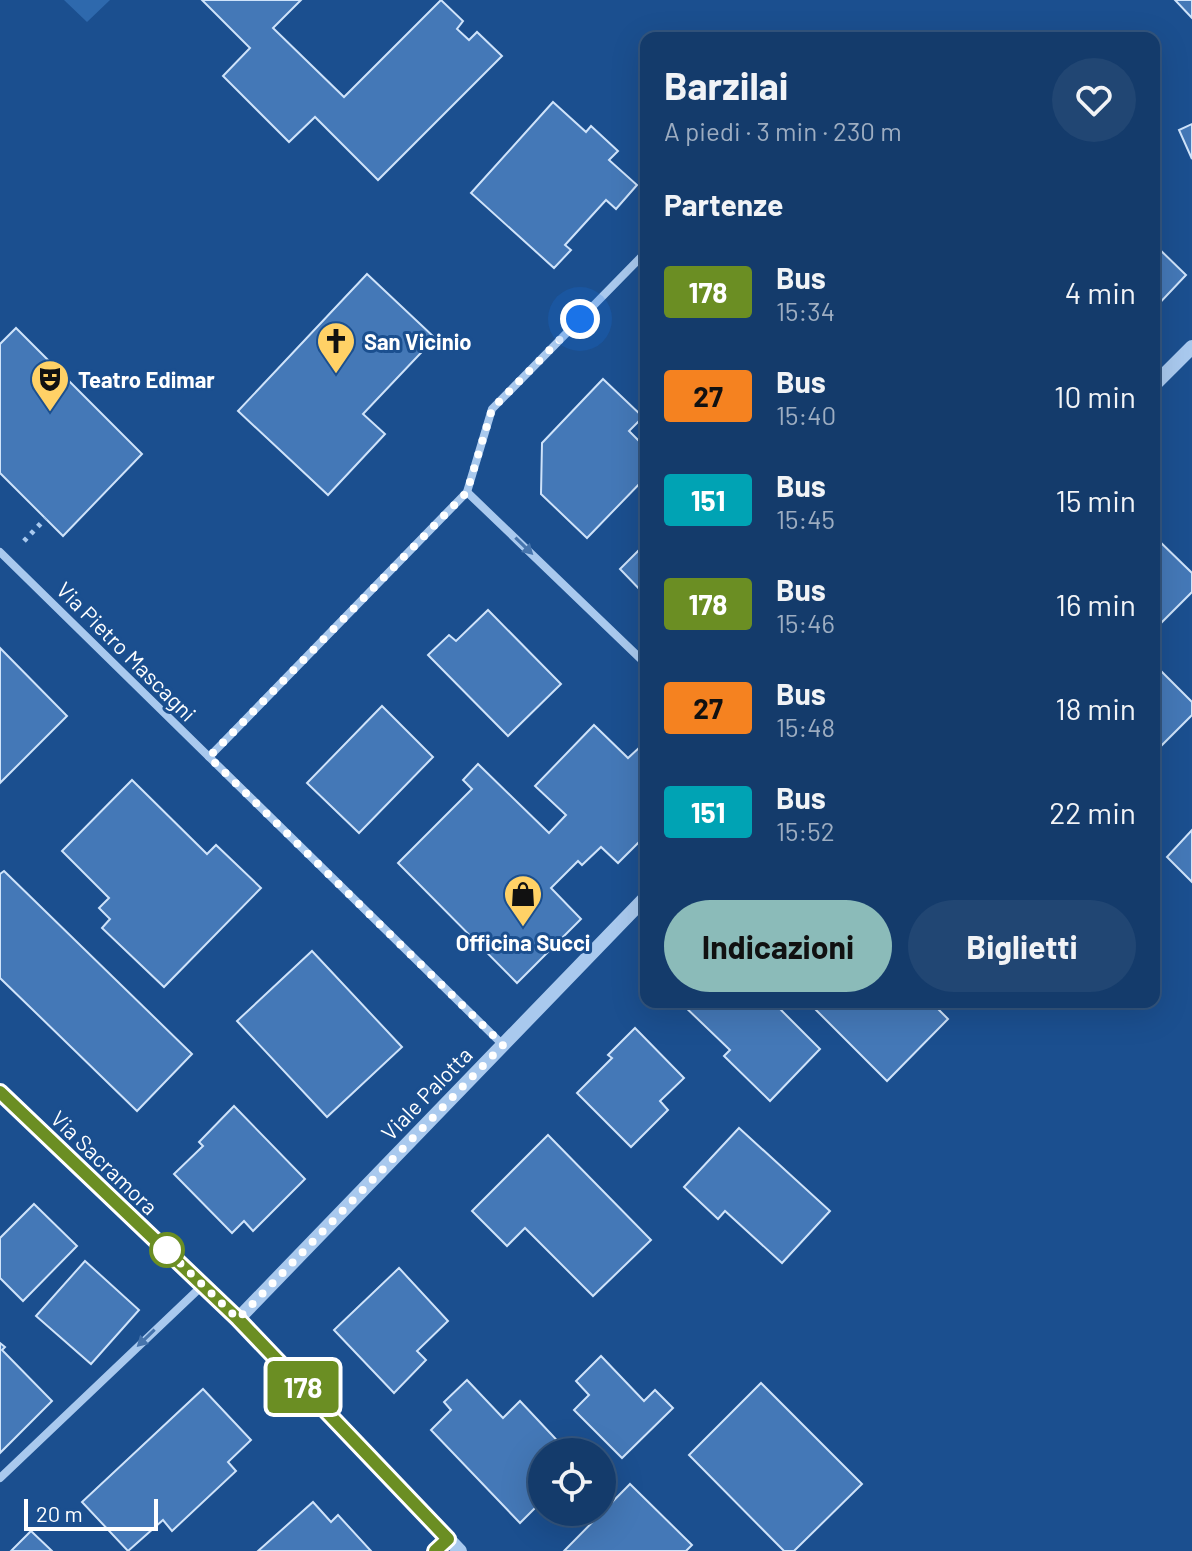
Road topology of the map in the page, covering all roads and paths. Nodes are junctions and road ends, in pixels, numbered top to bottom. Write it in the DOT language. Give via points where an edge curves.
graph roads {
  1 [pos="640,258"];
  2 [pos="1192,347"];
  3 [pos="1160,379"];
  4 [pos="467,492"];
  5 [pos="0,552"];
  6 [pos="640,658"];
  7 [pos="209,757"];
  8 [pos="640,903"];
  9 [pos="503,1045"];
  10 [pos="0,1092"];
  11 [pos="203,1285"];
  12 [pos="238,1319"];
  13 [pos="0,1478"];
  14 [pos="448,1539"];
  15 [pos="435,1551"];
  16 [pos="460,1551"];
  1 -- 4 [label="street" via="492,409"];
  2 -- 3 [label="street"];
  4 -- 6 [label="street, one-way"];
  4 -- 7 [label="street"];
  5 -- 7 [label="street, Via Pietro Mascagni"];
  7 -- 9 [label="street, Via Pietro Mascagni"];
  8 -- 9 [label="street, Viale Palotta"];
  9 -- 12 [label="street, Viale Palotta"];
  10 -- 11 [label="street, Via Sacramora"];
  11 -- 12 [label="street, Via Sacramora"];
  11 -- 13 [label="street, one-way"];
  12 -- 14 [label="street, Via Sacramora"];
  14 -- 15 [label="street"];
  14 -- 16 [label="street, Via Sacramora"];
}
